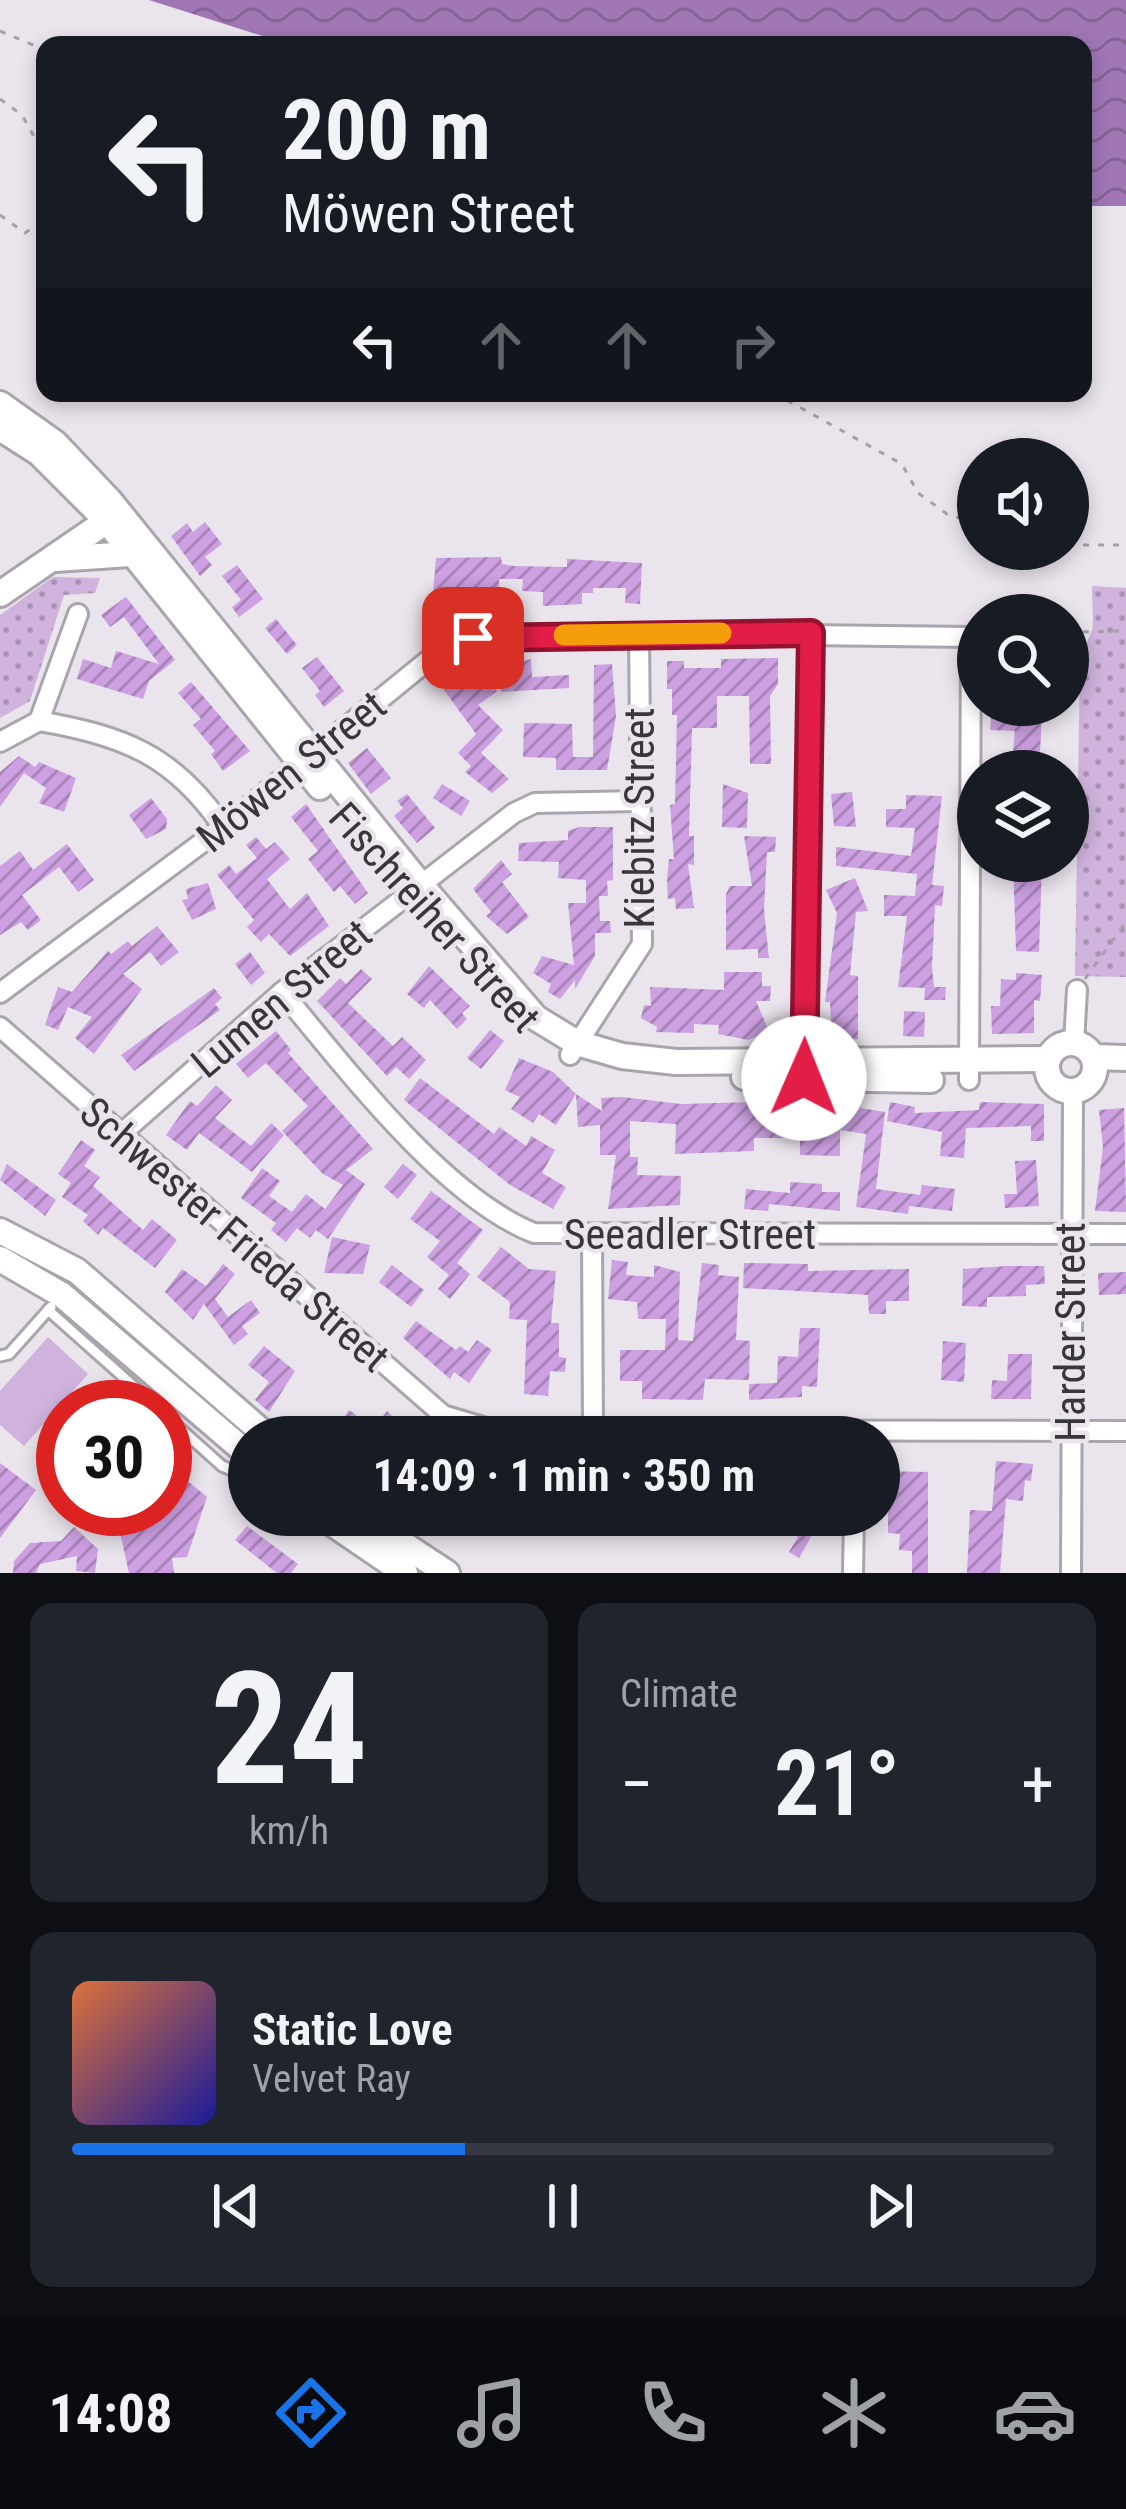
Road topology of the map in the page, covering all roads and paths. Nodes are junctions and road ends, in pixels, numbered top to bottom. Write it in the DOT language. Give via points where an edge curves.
graph roads {
  1 [pos="0,32"];
  2 [pos="36,46"];
  3 [pos="0,99"];
  4 [pos="36,140"];
  5 [pos="0,215"];
  6 [pos="36,225"];
  7 [pos="790,402"];
  8 [pos="0,404"];
  9 [pos="0,428"];
  10 [pos="107,510"];
  11 [pos="957,517"];
  12 [pos="1089,545"];
  13 [pos="1126,545"];
  14 [pos="130,554"];
  15 [pos="35,565"];
  16 [pos="0,575"];
  17 [pos="0,594"];
  18 [pos="78,614"];
  19 [pos="1126,631"];
  20 [pos="1089,632"];
  21 [pos="639,633"];
  22 [pos="811,633"];
  23 [pos="39,722"];
  24 [pos="0,742"];
  25 [pos="307,759"];
  26 [pos="640,801"];
  27 [pos="223,827"];
  28 [pos="413,888"];
  29 [pos="1126,922"];
  30 [pos="1077,990"];
  31 [pos="282,992"];
  32 [pos="0,993"];
  33 [pos="0,1027"];
  34 [pos="573,1049"];
  35 [pos="1087,1058"];
  36 [pos="1126,1058"];
  37 [pos="1048,1067"];
  38 [pos="804,1069"];
  39 [pos="969,1072"];
  40 [pos="1126,1075"];
  41 [pos="1072,1091"];
  42 [pos="121,1134"];
  43 [pos="0,1231"];
  44 [pos="1070,1233"];
  45 [pos="1126,1234"];
  46 [pos="592,1236"];
  47 [pos="0,1258"];
  48 [pos="77,1271"];
  49 [pos="55,1302"];
  50 [pos="0,1356"];
  51 [pos="131,1380"];
  52 [pos="244,1416"];
  53 [pos="446,1416"];
  54 [pos="593,1416"];
  55 [pos="1069,1430"];
  56 [pos="900,1432"];
  57 [pos="1126,1432"];
  58 [pos="228,1438"];
  59 [pos="192,1439"];
  60 [pos="228,1468"];
  61 [pos="360,1536"];
  62 [pos="384,1536"];
  63 [pos="854,1536"];
  64 [pos="425,1570"];
  65 [pos="853,1573"];
  66 [pos="1072,1573"];
  1 -- 2 [label="path"];
  3 -- 4 [label="path"];
  5 -- 6 [label="path" via="25,233"];
  7 -- 11 [label="path" via="902,464 918,493"];
  8 -- 10 [label="street" via="56,442"];
  9 -- 10 [label="street"];
  10 -- 14 [label="street, Fischreiher Street"];
  10 -- 15 [label="street"];
  10 -- 16 [label="street"];
  10 -- 25 [label="street, Fischreiher Street"];
  12 -- 13 [label="path"];
  14 -- 15 [label="street" via="74,554"];
  14 -- 25 [label="street, Fischreiher Street"];
  15 -- 17 [label="street"];
  18 -- 23 [label="street"];
  19 -- 20 [label="path"];
  21 -- 22 [label="street, Möwen Street"];
  21 -- 25 [label="street, Möwen Street" via="457,644"];
  21 -- 26 [label="street, Kiebitz Street"];
  22 -- 38 [label="street"];
  22 -- 39 [label="street, Möwen Street" via="971,637"];
  23 -- 24 [label="street"];
  23 -- 27 [label="street" via="153,755 200,793"];
  25 -- 27 [label="street, Möwen Street"];
  25 -- 28 [label="street, Fischreiher Street"];
  26 -- 28 [label="street, Lumen Street" via="536,803"];
  26 -- 34 [label="street, Kiebitz Street" via="642,944"];
  27 -- 32 [label="street, Möwen Street"];
  28 -- 31 [label="street, Lumen Street"];
  28 -- 34 [label="street, Fischreiher Street"];
  29 -- 30 [label="path"];
  30 -- 35 [label="street"];
  31 -- 42 [label="street, Lumen Street"];
  31 -- 46 [label="street, Seeadler Street" via="384,1112 497,1213 534,1233"];
  33 -- 42 [label="street, Schwester Frieda Street"];
  34 -- 38 [label="street, Fischreiher Street"];
  35 -- 36 [label="street"];
  35 -- 37 [label="street" via="1055,1048"];
  35 -- 40 [label="street"];
  35 -- 41 [label="street" via="1086,1086"];
  37 -- 39 [label="street, Fischreiher Street"];
  37 -- 41 [label="street" via="1055,1085"];
  38 -- 39 [label="street, Fischreiher Street"];
  41 -- 44 [label="street, Harder Street"];
  42 -- 53 [label="street, Schwester Frieda Street"];
  43 -- 48 [label="street"];
  44 -- 45 [label="street, Seeadler Street"];
  44 -- 46 [label="street, Seeadler Street"];
  44 -- 55 [label="street, Harder Street"];
  46 -- 54 [label="street"];
  47 -- 49 [label="street"];
  48 -- 49 [label="lane"];
  48 -- 52 [label="street"];
  49 -- 50 [label="lane"];
  49 -- 51 [label="lane"];
  49 -- 58 [label="street"];
  55 -- 56 [label="street, Schwester Frieda Street"];
  55 -- 57 [label="street, Schwester Frieda Street"];
  55 -- 66 [label="street, Harder Street"];
  59 -- 60 [label="lane"];
  61 -- 64 [label="street"];
  62 -- 64 [label="street"];
  63 -- 65 [label="street"];
}
